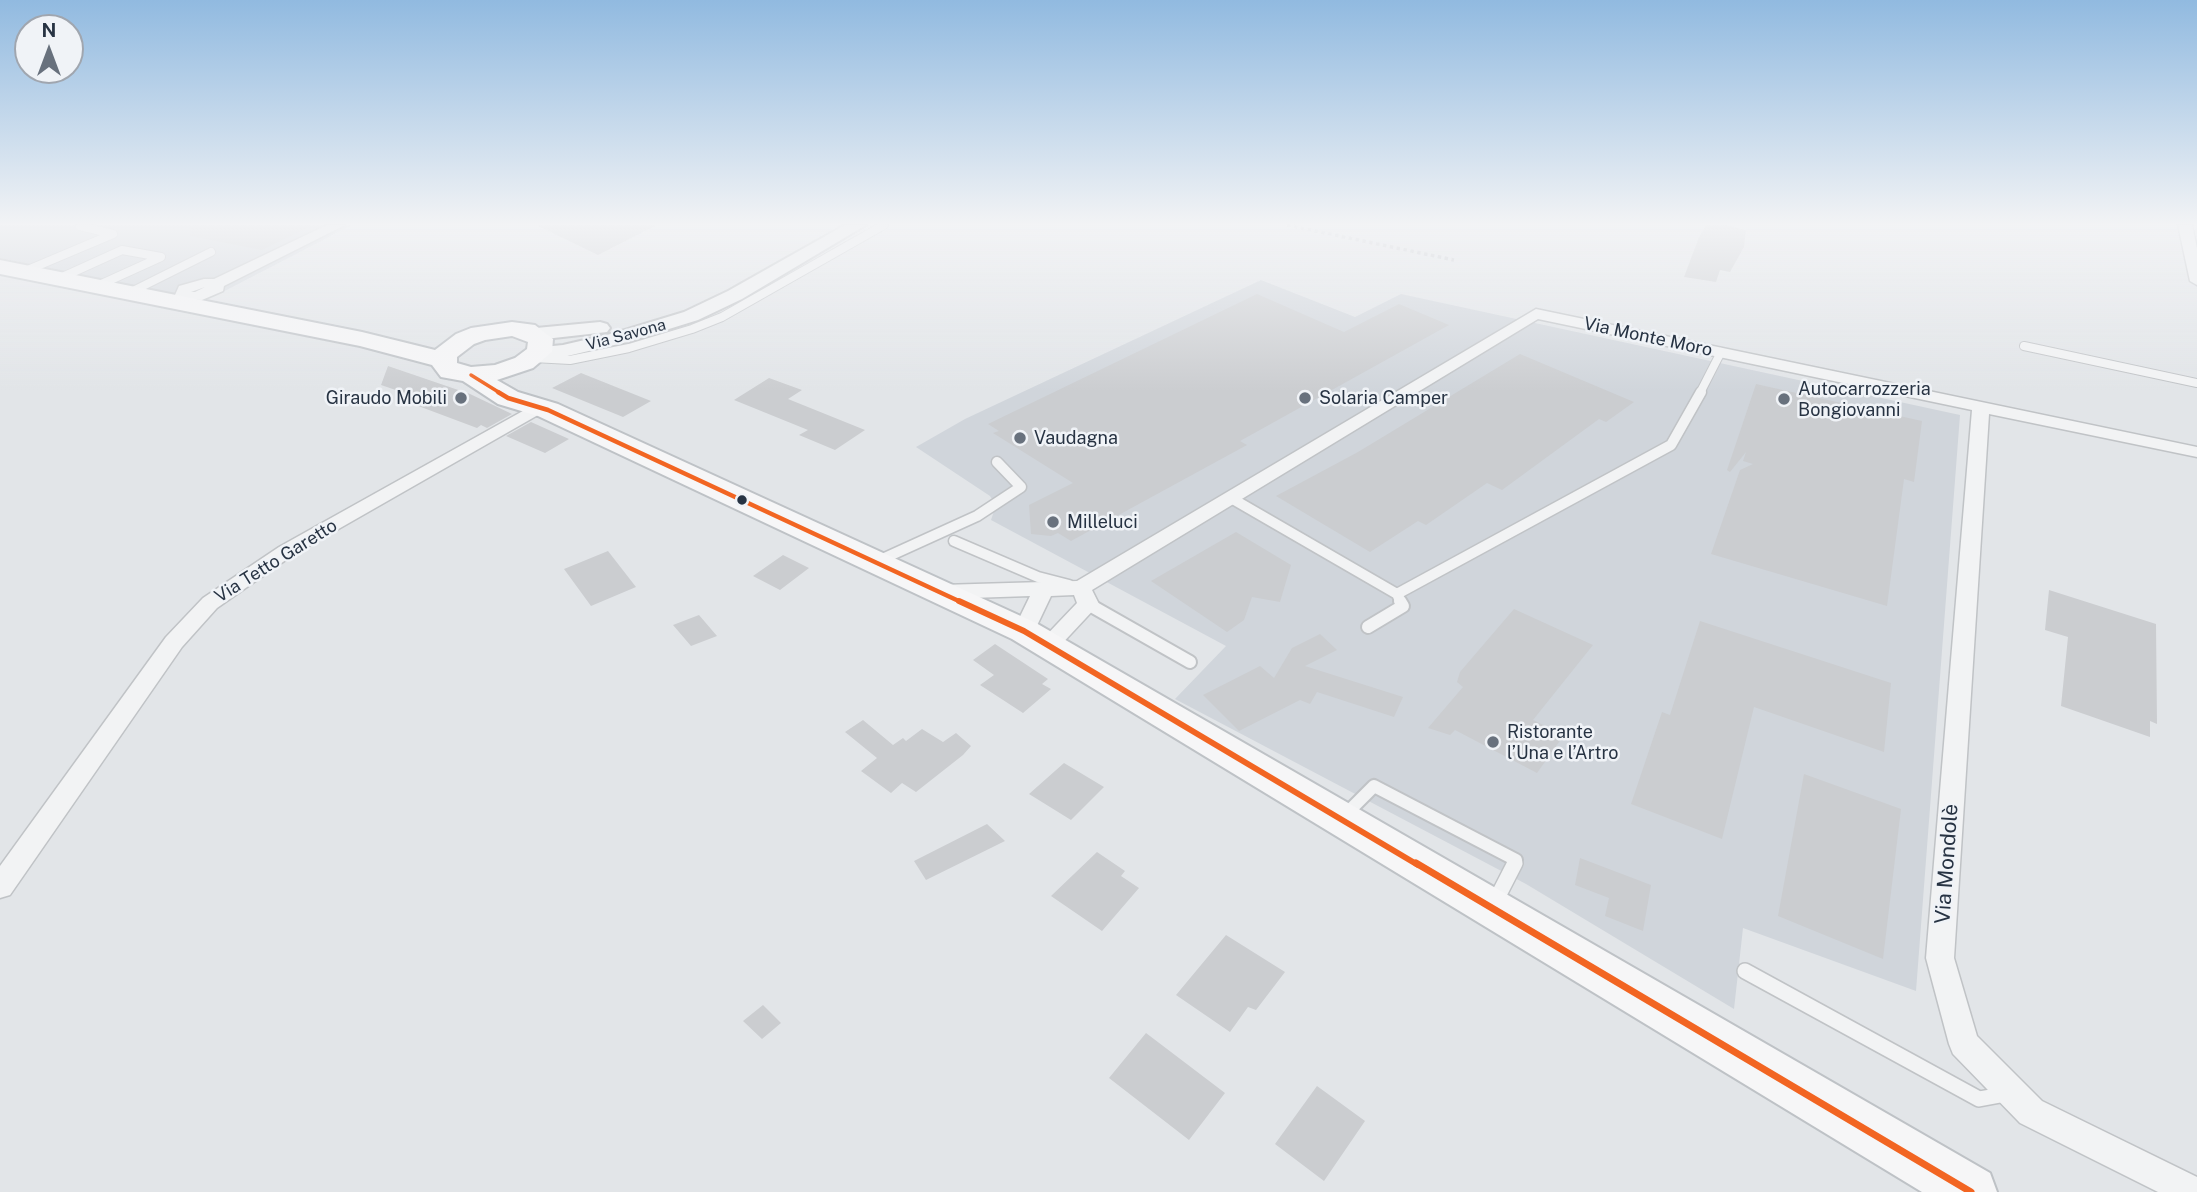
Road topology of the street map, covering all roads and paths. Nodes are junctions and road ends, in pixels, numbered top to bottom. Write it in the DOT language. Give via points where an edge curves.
graph roads {
  1 [pos="65,281"];
  2 [pos="109,281"];
  3 [pos="153,281"];
  4 [pos="223,281"];
  5 [pos="735,281"];
  6 [pos="760,281"];
  7 [pos="787,281"];
  8 [pos="95,287"];
  9 [pos="127,294"];
  10 [pos="178,300"];
  11 [pos="465,338"];
  12 [pos="362,339"];
  13 [pos="2024,346"];
  14 [pos="533,352"];
  15 [pos="1721,352"];
  16 [pos="443,360"];
  17 [pos="471,375"];
  18 [pos="2197,383"];
  19 [pos="539,407"];
  20 [pos="1982,407"];
  21 [pos="2197,452"];
  22 [pos="997,462"];
  23 [pos="1231,498"];
  24 [pos="954,541"];
  25 [pos="876,562"];
  26 [pos="1044,589"];
  27 [pos="940,592"];
  28 [pos="1397,594"];
  29 [pos="1084,596"];
  30 [pos="1368,628"];
  31 [pos="1037,637"];
  32 [pos="1190,662"];
  33 [pos="1342,818"];
  34 [pos="0,887"];
  35 [pos="1492,908"];
  36 [pos="1745,971"];
  37 [pos="2013,1093"];
  38 [pos="1971,1192"];
  39 [pos="2193,1192"];
  1 -- 8 [label="main road"];
  2 -- 8 [label="lane"];
  3 -- 9 [label="lane"];
  4 -- 10 [label="street" via="211,293"];
  5 -- 14 [label="street, Via Savona" via="654,317"];
  6 -- 14 [label="street, Via Savona" via="691,316 563,351"];
  7 -- 14 [label="lane" via="692,329 629,348 570,360"];
  8 -- 9 [label="main road"];
  9 -- 10 [label="main road"];
  10 -- 12 [label="main road"];
  11 -- 12 [label="main road"];
  11 -- 14 [label="main road" via="497,330 526,330"];
  11 -- 16 [label="main road"];
  12 -- 16 [label="main road"];
  13 -- 18 [label="lane"];
  14 -- 17 [label="main road" via="499,372"];
  14 -- 19 [label="main road" via="526,389"];
  15 -- 20 [label="street, Via Monte Moro"];
  15 -- 23 [label="street, Via Monte Moro" via="1536,314"];
  15 -- 28 [label="lane" via="1671,445"];
  16 -- 17 [label="main road" via="450,371"];
  17 -- 19 [label="main road" via="508,398"];
  19 -- 25 [label="main road"];
  19 -- 34 [label="street, Via Tetto Garetto" via="286,551 210,603 174,642"];
  20 -- 21 [label="street, Via Monte Moro"];
  20 -- 37 [label="street, Via Mondolè" via="1940,958 1964,1044"];
  22 -- 25 [label="lane" via="1021,487 977,516"];
  23 -- 28 [label="lane"];
  23 -- 29 [label="street, Via Monte Moro"];
  24 -- 29 [label="lane"];
  25 -- 27 [label="main road"];
  26 -- 27 [label="street, Via Monte Moro"];
  26 -- 29 [label="street, Via Monte Moro"];
  26 -- 31 [label="street"];
  27 -- 31 [label="main road"];
  28 -- 30 [label="lane" via="1403,606"];
  29 -- 31 [label="street, Via Monte Moro"];
  29 -- 32 [label="lane"];
  31 -- 33 [label="main road"];
  33 -- 35 [label="main road"];
  33 -- 35 [label="lane" via="1374,786 1516,860"];
  35 -- 38 [label="main road"];
  36 -- 37 [label="lane" via="1979,1099"];
  37 -- 39 [label="street, Via Mondolè" via="2031,1112"];
}
